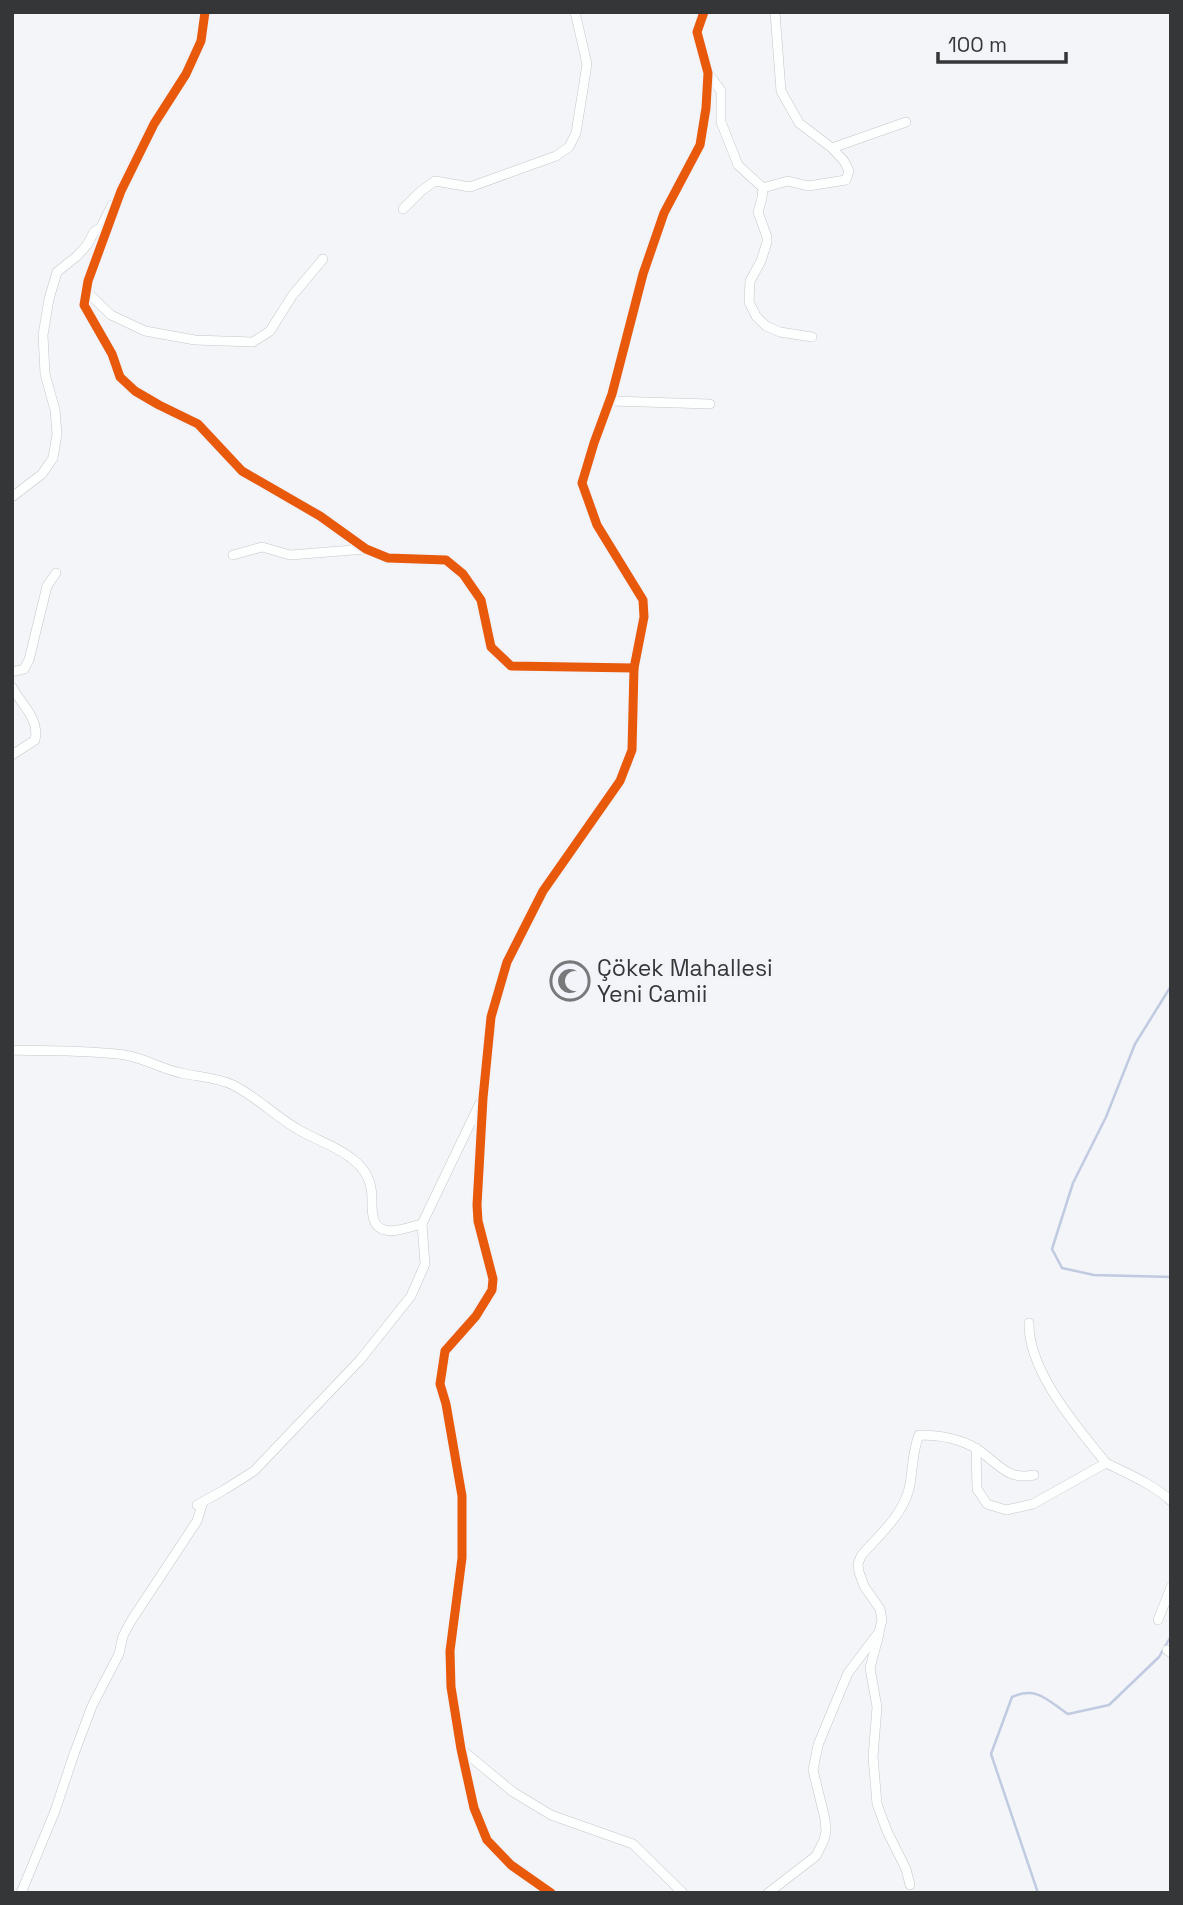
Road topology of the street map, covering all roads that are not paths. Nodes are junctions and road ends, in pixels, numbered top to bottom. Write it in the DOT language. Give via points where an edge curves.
graph roads {
  1 [pos="205,12"];
  2 [pos="575,12"];
  3 [pos="704,12"];
  4 [pos="775,12"];
  5 [pos="708,73"];
  6 [pos="906,122"];
  7 [pos="832,148"];
  8 [pos="763,188"];
  9 [pos="121,192"];
  10 [pos="403,209"];
  11 [pos="323,259"];
  12 [pos="86,291"];
  13 [pos="812,337"];
  14 [pos="610,401"];
  15 [pos="710,404"];
  16 [pos="12,497"];
  17 [pos="366,549"];
  18 [pos="233,555"];
  19 [pos="56,573"];
  20 [pos="634,668"];
  21 [pos="12,672"];
  22 [pos="12,687"];
  23 [pos="12,755"];
  24 [pos="12,1050"];
  25 [pos="483,1098"];
  26 [pos="422,1224"];
  27 [pos="1029,1323"];
  28 [pos="976,1448"];
  29 [pos="1106,1464"];
  30 [pos="1034,1475"];
  31 [pos="1171,1501"];
  32 [pos="1171,1587"];
  33 [pos="1158,1620"];
  34 [pos="879,1632"];
  35 [pos="461,1749"];
  36 [pos="910,1885"];
  37 [pos="21,1893"];
  38 [pos="551,1893"];
  39 [pos="683,1893"];
  40 [pos="768,1893"];
  1 -- 9 [label="street" via="201,41 186,74 154,124"];
  2 -- 10 [label="street" via="587,64 576,133 569,146 555,156 470,187 435,181"];
  3 -- 5 [label="street" via="698,32"];
  4 -- 7 [label="street" via="781,91 799,123"];
  5 -- 8 [label="street" via="721,91 721,122 738,165"];
  5 -- 14 [label="street" via="700,145 664,213"];
  6 -- 7 [label="street"];
  7 -- 8 [label="street" via="849,171 846,180 808,186 788,181"];
  8 -- 13 [label="street" via="758,212 767,242 750,281 749,303 766,326"];
  9 -- 12 [label="street"];
  9 -- 16 [label="street" via="87,245 57,272 43,335 57,434 43,474"];
  11 -- 12 [label="street" via="270,331 253,342 195,340 145,331 111,315"];
  12 -- 17 [label="street" via="84,305 120,377 135,391 198,424 242,471"];
  14 -- 15 [label="street"];
  14 -- 20 [label="street" via="582,483 597,525 643,600 645,617"];
  17 -- 18 [label="street" via="290,555 262,547"];
  17 -- 20 [label="street" via="388,558 446,560 463,574 481,600 492,647 511,666"];
  19 -- 21 [label="street" via="47,586 29,660 24,669"];
  20 -- 25 [label="street" via="632,750 620,780 543,891 507,962 491,1017"];
  22 -- 23 [label="street" via="37,732 35,740"];
  24 -- 26 [label="street" via="128,1056 232,1085 300,1131 351,1157 366,1172 378,1226 391,1230"];
  25 -- 26 [label="street"];
  25 -- 35 [label="street" via="477,1205 492,1290 445,1351 440,1384 462,1496 462,1558 450,1651"];
  26 -- 37 [label="street" via="425,1264 411,1296 360,1360 254,1471 200,1503 197,1521 124,1636 92,1706"];
  27 -- 29 [label="street" via="1029,1336 1051,1391"];
  28 -- 29 [label="street" via="977,1489 987,1504 1006,1510 1033,1504"];
  28 -- 30 [label="street" via="1005,1472 1023,1478"];
  28 -- 34 [label="street" via="938,1434 919,1435 902,1509 858,1564 864,1586 880,1609"];
  29 -- 31 [label="street"];
  32 -- 33 [label="street"];
  34 -- 36 [label="street" via="870,1668 877,1707 873,1757 877,1804"];
  34 -- 40 [label="street" via="848,1673 818,1745 813,1770 825,1819 824,1840 816,1856"];
  35 -- 38 [label="street" via="474,1808 487,1840"];
  35 -- 39 [label="street" via="513,1792 551,1815 633,1844"];
}
